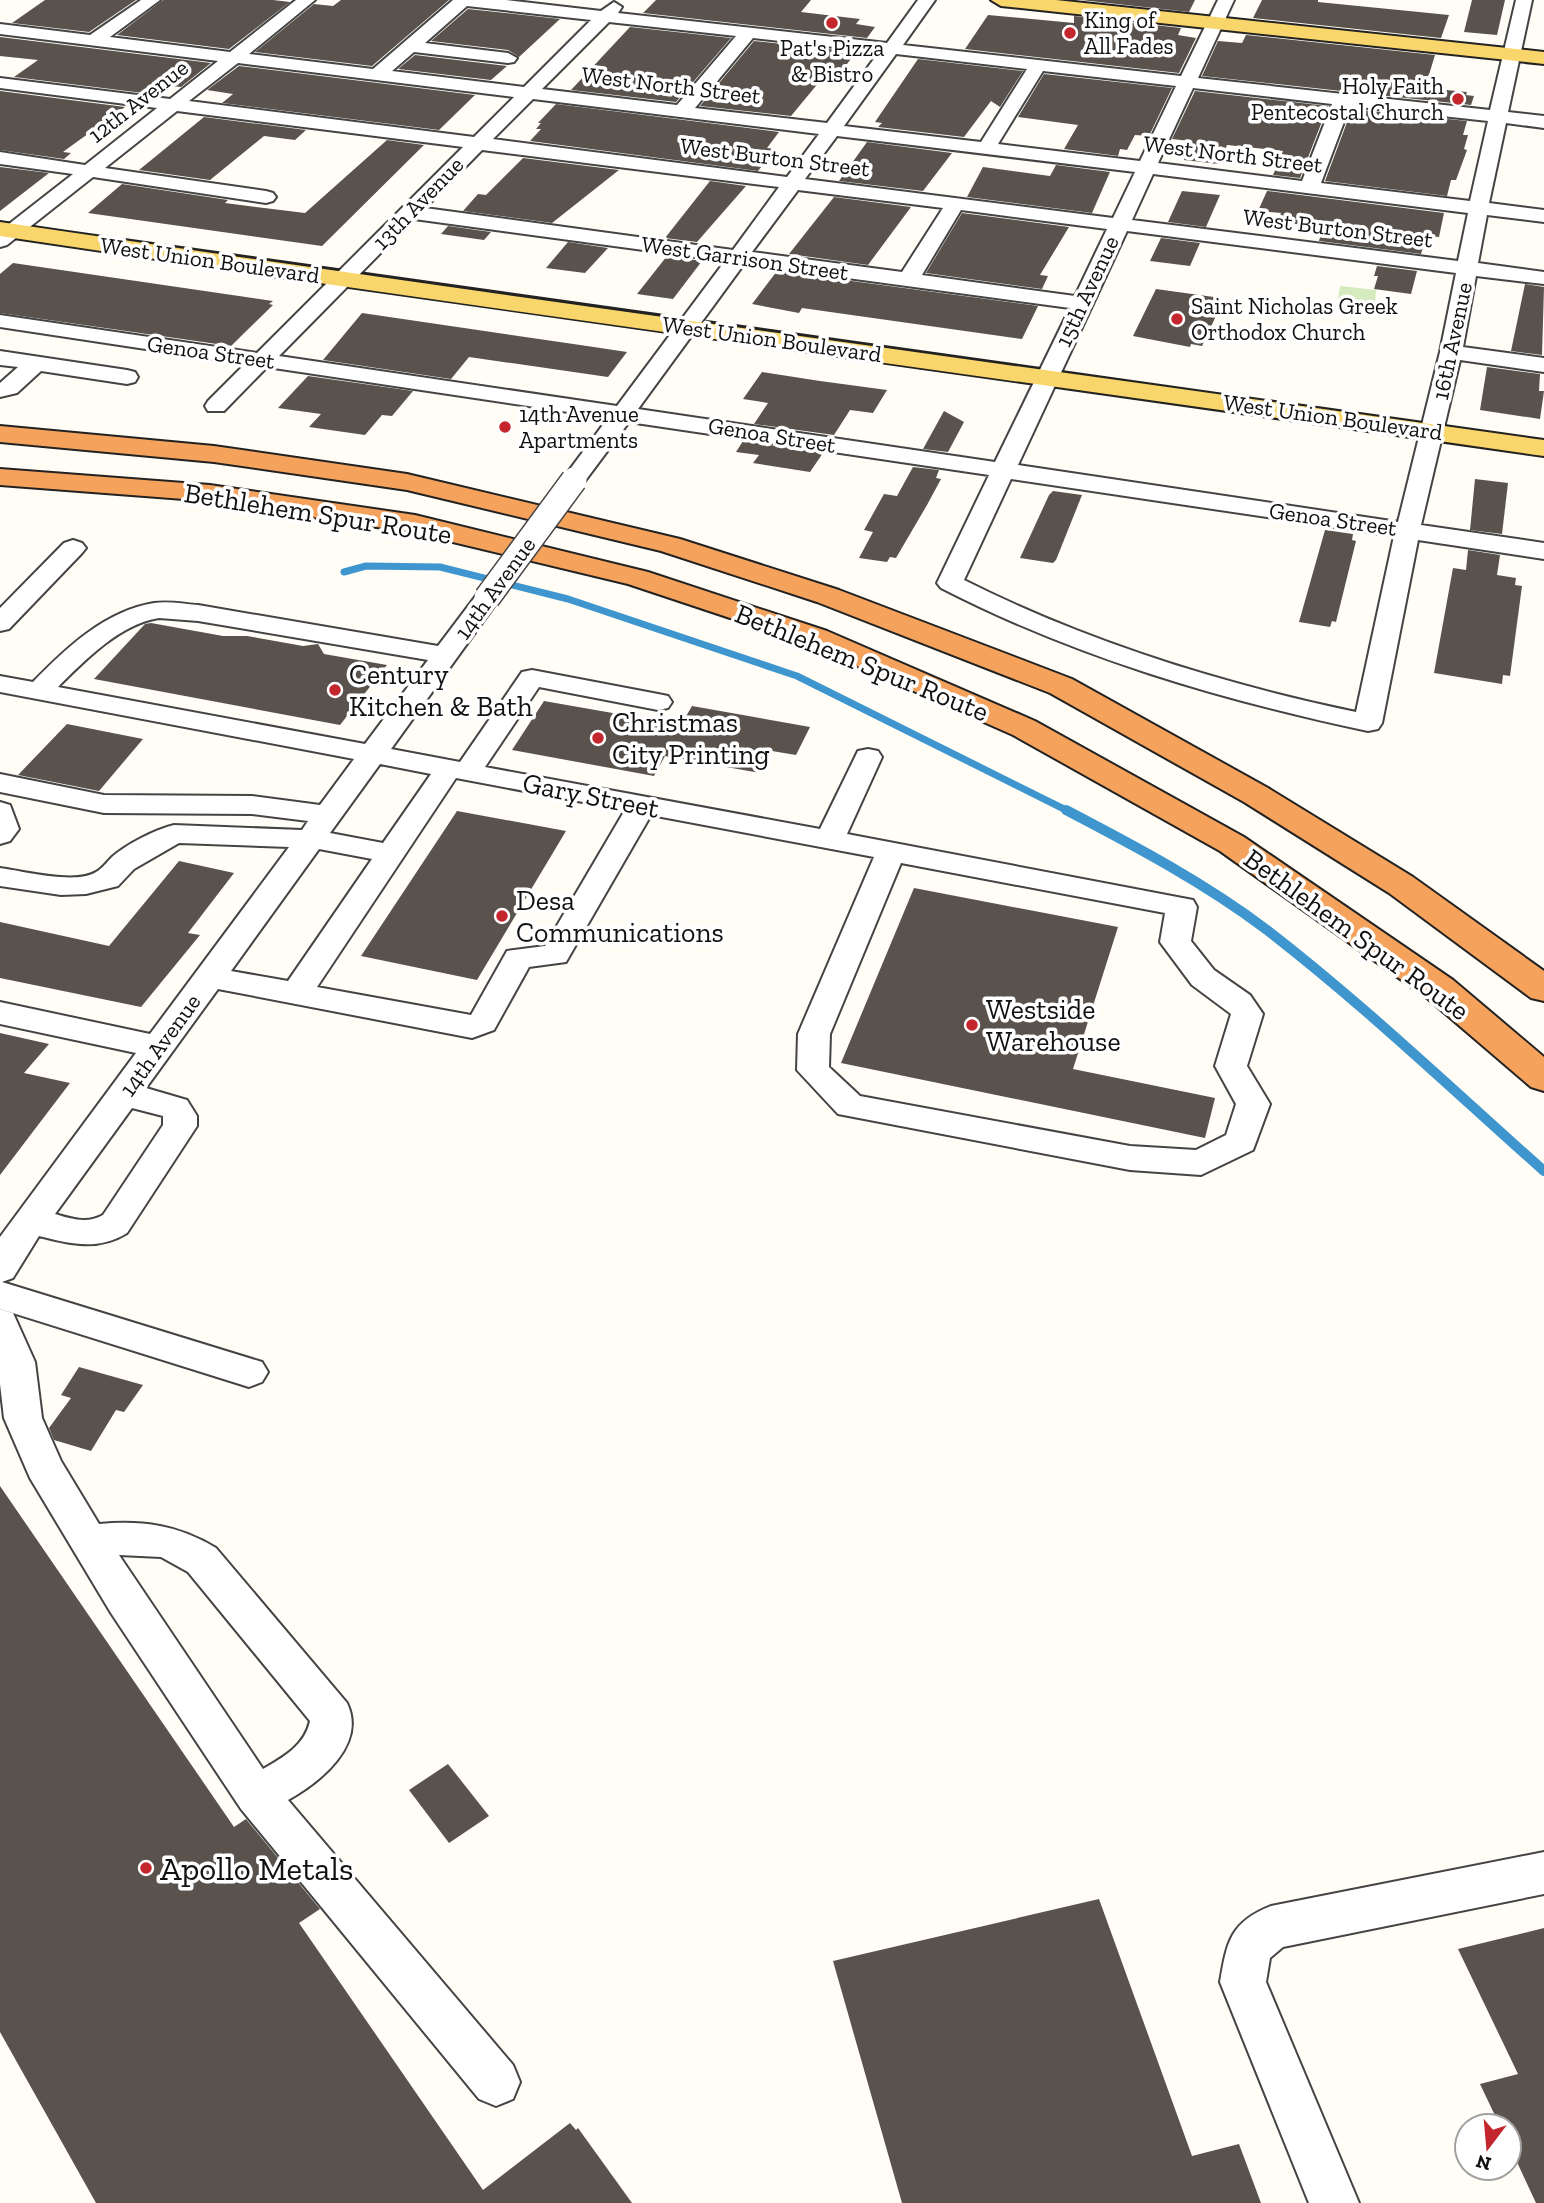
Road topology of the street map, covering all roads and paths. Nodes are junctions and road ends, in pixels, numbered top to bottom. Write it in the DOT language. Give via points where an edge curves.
graph roads {
  1 [pos="152,0"];
  2 [pos="307,0"];
  3 [pos="463,0"];
  4 [pos="621,0"];
  5 [pos="927,0"];
  6 [pos="1001,0"];
  7 [pos="1226,0"];
  8 [pos="1524,0"];
  9 [pos="1531,0"];
  10 [pos="1544,1"];
  11 [pos="604,16"];
  12 [pos="1216,23"];
  13 [pos="0,29"];
  14 [pos="749,32"];
  15 [pos="94,40"];
  16 [pos="410,46"];
  17 [pos="892,48"];
  18 [pos="1511,55"];
  19 [pos="233,57"];
  20 [pos="508,58"];
  21 [pos="1544,58"];
  22 [pos="1038,65"];
  23 [pos="377,75"];
  24 [pos="1187,82"];
  25 [pos="5,92"];
  26 [pos="527,93"];
  27 [pos="1343,99"];
  28 [pos="173,105"];
  29 [pos="682,111"];
  30 [pos="1498,116"];
  31 [pos="1544,122"];
  32 [pos="831,129"];
  33 [pos="477,143"];
  34 [pos="986,149"];
  35 [pos="0,158"];
  36 [pos="1144,168"];
  37 [pos="91,170"];
  38 [pos="791,183"];
  39 [pos="1309,188"];
  40 [pos="265,197"];
  41 [pos="955,204"];
  42 [pos="1478,208"];
  43 [pos="410,212"];
  44 [pos="1544,216"];
  45 [pos="1118,225"];
  46 [pos="4,234"];
  47 [pos="737,257"];
  48 [pos="1467,268"];
  49 [pos="1544,278"];
  50 [pos="343,280"];
  51 [pos="908,280"];
  52 [pos="1081,303"];
  53 [pos="0,321"];
  54 [pos="688,327"];
  55 [pos="1451,352"];
  56 [pos="0,358"];
  57 [pos="262,360"];
  58 [pos="36,364"];
  59 [pos="1544,365"];
  60 [pos="127,377"];
  61 [pos="1046,377"];
  62 [pos="0,390"];
  63 [pos="216,406"];
  64 [pos="624,413"];
  65 [pos="1432,432"];
  66 [pos="0,434"];
  67 [pos="1544,448"];
  68 [pos="1002,469"];
  69 [pos="0,477"];
  70 [pos="1408,530"];
  71 [pos="73,548"];
  72 [pos="1544,551"];
  73 [pos="0,623"];
  74 [pos="446,655"];
  75 [pos="0,684"];
  76 [pos="38,692"];
  77 [pos="659,702"];
  78 [pos="1368,723"];
  79 [pos="373,755"];
  80 [pos="868,757"];
  81 [pos="457,770"];
  82 [pos="0,783"];
  83 [pos="642,805"];
  84 [pos="0,811"];
  85 [pos="321,827"];
  86 [pos="0,835"];
  87 [pos="830,840"];
  88 [pos="891,851"];
  89 [pos="391,853"];
  90 [pos="0,877"];
  91 [pos="209,977"];
  92 [pos="1544,989"];
  93 [pos="296,994"];
  94 [pos="0,1013"];
  95 [pos="158,1047"];
  96 [pos="1544,1078"];
  97 [pos="124,1094"];
  98 [pos="15,1245"];
  99 [pos="0,1295"];
  100 [pos="0,1323"];
  101 [pos="249,1372"];
  102 [pos="89,1541"];
  103 [pos="256,1795"];
  104 [pos="1544,1873"];
  105 [pos="496,2082"];
  106 [pos="1334,2203"];
  1 -- 15 [label="street"];
  2 -- 19 [label="street, 12th Avenue"];
  3 -- 11 [label="street"];
  3 -- 16 [label="street"];
  4 -- 11 [label="street, 13th Avenue"];
  5 -- 17 [label="street, 14th Avenue"];
  6 -- 12 [label="main road"];
  7 -- 12 [label="street, 15th Avenue"];
  8 -- 18 [label="street, 16th Avenue"];
  9 -- 10 [label="street"];
  11 -- 14 [label="street"];
  11 -- 26 [label="street, 13th Avenue"];
  12 -- 18 [label="main road"];
  12 -- 24 [label="street, 15th Avenue"];
  13 -- 15 [label="street, West North Street"];
  14 -- 17 [label="street"];
  14 -- 29 [label="street"];
  15 -- 19 [label="street, West North Street"];
  16 -- 20 [label="street"];
  16 -- 23 [label="street"];
  17 -- 22 [label="street"];
  17 -- 32 [label="street, 14th Avenue"];
  18 -- 21 [label="main road"];
  18 -- 30 [label="street, 16th Avenue"];
  19 -- 23 [label="street, West North Street"];
  19 -- 28 [label="street, 12th Avenue"];
  22 -- 24 [label="street"];
  22 -- 34 [label="street"];
  23 -- 26 [label="street, West North Street"];
  24 -- 27 [label="street"];
  24 -- 36 [label="street, 15th Avenue"];
  25 -- 28 [label="street, West Burton Street" via="29,87"];
  26 -- 29 [label="street, West North Street"];
  26 -- 33 [label="street, 13th Avenue"];
  27 -- 30 [label="street"];
  27 -- 39 [label="street"];
  28 -- 33 [label="street, West Burton Street"];
  28 -- 37 [label="street, 12th Avenue"];
  29 -- 32 [label="street, West North Street"];
  30 -- 31 [label="street"];
  30 -- 42 [label="street, 16th Avenue"];
  32 -- 34 [label="street, West North Street"];
  32 -- 38 [label="street, 14th Avenue"];
  33 -- 38 [label="street, West Burton Street"];
  33 -- 43 [label="street, 13th Avenue"];
  34 -- 36 [label="street, West North Street"];
  35 -- 37 [label="street"];
  36 -- 39 [label="street, West North Street"];
  36 -- 45 [label="street, 15th Avenue"];
  37 -- 40 [label="street"];
  37 -- 46 [label="street, 12th Avenue"];
  38 -- 41 [label="street, West Burton Street"];
  38 -- 47 [label="street, 14th Avenue"];
  39 -- 42 [label="street, West North Street"];
  41 -- 45 [label="street, West Burton Street"];
  41 -- 51 [label="street"];
  42 -- 44 [label="street, West North Street"];
  42 -- 48 [label="street, 16th Avenue"];
  43 -- 47 [label="street, West Garrison Street"];
  43 -- 50 [label="street, 13th Avenue"];
  45 -- 48 [label="street, West Burton Street"];
  45 -- 52 [label="street, 15th Avenue"];
  46 -- 50 [label="main road, West Union Boulevard"];
  47 -- 51 [label="street, West Garrison Street"];
  47 -- 54 [label="street, 14th Avenue"];
  48 -- 49 [label="street, West Burton Street"];
  48 -- 55 [label="street, 16th Avenue"];
  50 -- 54 [label="main road, West Union Boulevard"];
  50 -- 57 [label="street, 13th Avenue"];
  51 -- 52 [label="street, West Garrison Street"];
  52 -- 61 [label="street, 15th Avenue"];
  53 -- 57 [label="street, Genoa Street"];
  54 -- 61 [label="main road, West Union Boulevard"];
  54 -- 64 [label="street, 14th Avenue"];
  55 -- 59 [label="street"];
  55 -- 65 [label="street, 16th Avenue"];
  56 -- 58 [label="street"];
  57 -- 63 [label="street, 13th Avenue"];
  57 -- 64 [label="street, Genoa Street"];
  58 -- 60 [label="street"];
  58 -- 62 [label="street" via="9,388"];
  61 -- 65 [label="main road, West Union Boulevard"];
  61 -- 68 [label="street, 15th Avenue"];
  64 -- 68 [label="street, Genoa Street"];
  64 -- 74 [label="street, 14th Avenue, bridge"];
  65 -- 67 [label="main road, West Union Boulevard"];
  65 -- 70 [label="street, 16th Avenue"];
  66 -- 92 [label="highway, Bethlehem Spur Route" via="214,454 407,482 670,545 828,596 1061,686 1256,795 1401,885"];
  68 -- 70 [label="street, Genoa Street"];
  68 -- 78 [label="street, 15th Avenue" via="950,583 1177,675 1288,707"];
  69 -- 96 [label="highway, Bethlehem Spur Route" via="210,493 415,524 638,578 816,637 1024,728 1232,844 1440,989"];
  70 -- 72 [label="street, Genoa Street"];
  70 -- 78 [label="street, 16th Avenue"];
  71 -- 73 [label="street"];
  74 -- 76 [label="street" via="198,613 156,611 126,619"];
  74 -- 79 [label="street, 14th Avenue"];
  75 -- 76 [label="street, Gary Street"];
  76 -- 79 [label="street, Gary Street"];
  77 -- 81 [label="street" via="532,678"];
  79 -- 81 [label="street, Gary Street"];
  79 -- 85 [label="street, 14th Avenue"];
  80 -- 87 [label="street"];
  81 -- 83 [label="street, Gary Street"];
  81 -- 89 [label="street"];
  82 -- 85 [label="street" via="104,804 252,805"];
  83 -- 87 [label="street, Gary Street"];
  83 -- 93 [label="street" via="555,955 518,958 484,1022 472,1027"];
  84 -- 86 [label="street" via="4,829"];
  85 -- 89 [label="street"];
  85 -- 90 [label="street" via="174,834 124,862 107,879 86,886"];
  85 -- 91 [label="street, 14th Avenue"];
  87 -- 88 [label="street, Gary Street"];
  88 -- 88 [label="street, Gary Street" via="814,1034 813,1070 850,1107 1130,1158 1201,1163 1241,1142 1253,1104 1231,1066 1247,1014 1239,1000 1192,966 1175,942 1182,907"];
  89 -- 93 [label="street"];
  91 -- 93 [label="street"];
  91 -- 95 [label="street, 14th Avenue"];
  94 -- 95 [label="street"];
  95 -- 97 [label="street, 14th Avenue"];
  97 -- 98 [label="street, 14th Avenue"];
  97 -- 98 [label="street" via="174,1108 180,1126 115,1224 105,1232"];
  99 -- 101 [label="street"];
  100 -- 102 [label="street" via="16,1362 23,1418 44,1466"];
  102 -- 103 [label="street"];
  102 -- 103 [label="street" via="137,1536 181,1545 202,1560 332,1716 330,1737 318,1756"];
  103 -- 105 [label="street"];
  104 -- 106 [label="street" via="1271,1928 1249,1947 1242,1982"];
}
